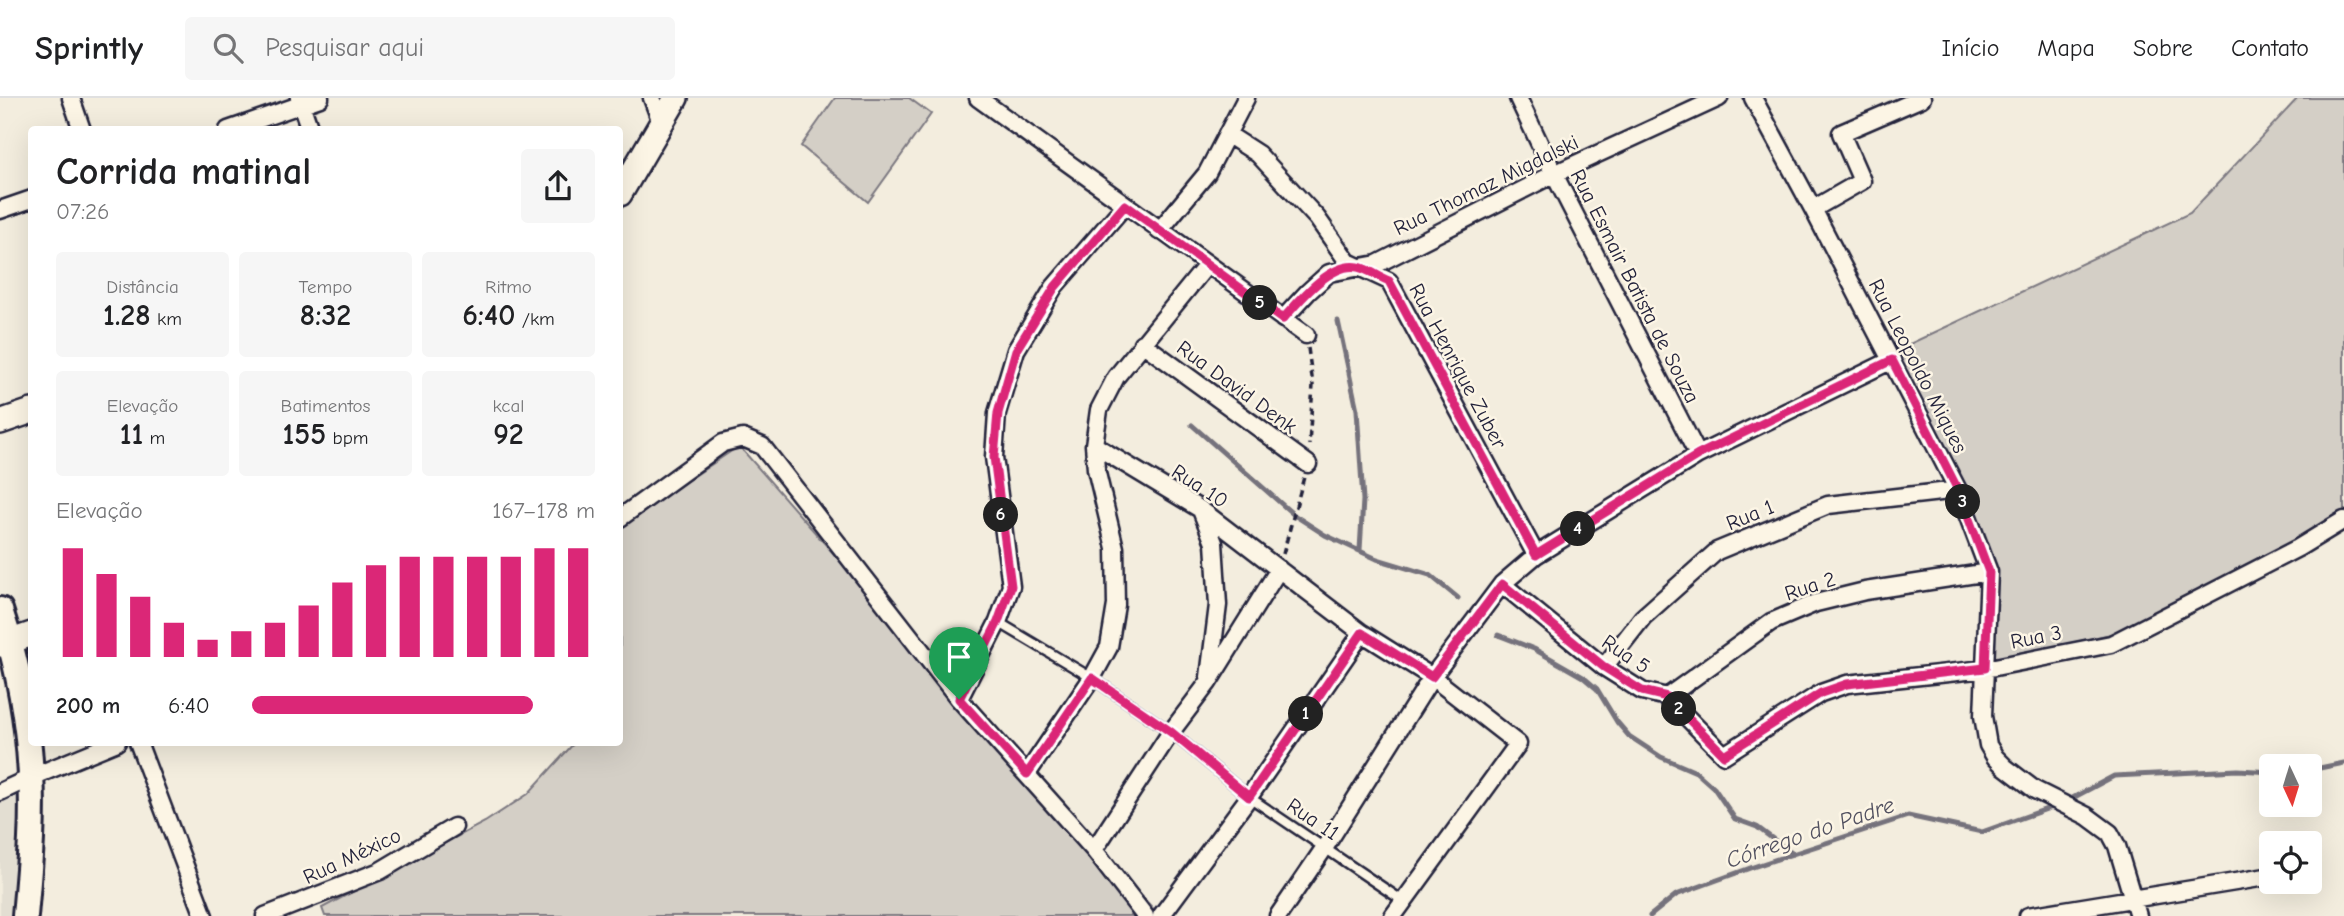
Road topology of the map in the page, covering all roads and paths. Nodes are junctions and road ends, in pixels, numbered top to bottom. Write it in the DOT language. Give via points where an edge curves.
graph roads {
  1 [pos="71,98"];
  2 [pos="320,98"];
  3 [pos="652,98"];
  4 [pos="676,98"];
  5 [pos="978,98"];
  6 [pos="1246,98"];
  7 [pos="1518,98"];
  8 [pos="1719,98"];
  9 [pos="1753,98"];
  10 [pos="1922,98"];
  11 [pos="300,101"];
  12 [pos="661,122"];
  13 [pos="81,126"];
  14 [pos="238,126"];
  15 [pos="309,126"];
  16 [pos="1227,134"];
  17 [pos="1554,174"];
  18 [pos="623,189"];
  19 [pos="28,200"];
  20 [pos="1125,205"];
  21 [pos="1813,209"];
  22 [pos="0,210"];
  23 [pos="1159,231"];
  24 [pos="1207,265"];
  25 [pos="1356,266"];
  26 [pos="1283,319"];
  27 [pos="1306,335"];
  28 [pos="1142,344"];
  29 [pos="1892,360"];
  30 [pos="28,412"];
  31 [pos="0,422"];
  32 [pos="1094,445"];
  33 [pos="1698,455"];
  34 [pos="1308,464"];
  35 [pos="1958,490"];
  36 [pos="1200,509"];
  37 [pos="623,515"];
  38 [pos="2344,520"];
  39 [pos="1536,555"];
  40 [pos="1279,569"];
  41 [pos="1989,572"];
  42 [pos="1502,584"];
  43 [pos="0,610"];
  44 [pos="998,622"];
  45 [pos="1362,633"];
  46 [pos="14,640"];
  47 [pos="1604,667"];
  48 [pos="1985,668"];
  49 [pos="1432,677"];
  50 [pos="1092,678"];
  51 [pos="1208,683"];
  52 [pos="1667,697"];
  53 [pos="959,699"];
  54 [pos="1171,732"];
  55 [pos="28,740"];
  56 [pos="29,746"];
  57 [pos="107,746"];
  58 [pos="140,746"];
  59 [pos="1724,755"];
  60 [pos="1027,774"];
  61 [pos="32,777"];
  62 [pos="0,792"];
  63 [pos="1249,797"];
  64 [pos="454,827"];
  65 [pos="1325,848"];
  66 [pos="1094,850"];
  67 [pos="2259,878"];
  68 [pos="2133,898"];
  69 [pos="1403,901"];
  70 [pos="25,916"];
  71 [pos="204,916"];
  72 [pos="265,916"];
  73 [pos="1145,916"];
  74 [pos="1161,916"];
  75 [pos="1278,916"];
  76 [pos="1392,916"];
  77 [pos="2028,916"];
  78 [pos="2138,916"];
  1 -- 13 [label="street"];
  2 -- 11 [label="street"];
  3 -- 12 [label="street"];
  4 -- 12 [label="main road"];
  5 -- 20 [label="street"];
  6 -- 16 [label="street"];
  7 -- 17 [label="street, Rua Esmair Batista de Souza"];
  8 -- 17 [label="street, Rua Thomaz Migdalski"];
  9 -- 21 [label="street, Rua Leopoldo Miques"];
  10 -- 21 [label="street" via="1841,133 1862,181"];
  11 -- 14 [label="street"];
  11 -- 15 [label="street"];
  12 -- 18 [label="main road"];
  16 -- 23 [label="street" via="1207,173"];
  16 -- 25 [label="street, Rua Henrique Zuber" via="1258,154"];
  17 -- 25 [label="street, Rua Thomaz Migdalski" via="1377,264"];
  17 -- 33 [label="street, Rua Esmair Batista de Souza"];
  19 -- 22 [label="street"];
  20 -- 23 [label="street"];
  20 -- 44 [label="street" via="1055,287 1016,350 998,413 994,457 1011,586"];
  21 -- 29 [label="street, Rua Leopoldo Miques"];
  23 -- 24 [label="street"];
  24 -- 26 [label="street"];
  24 -- 28 [label="street"];
  25 -- 26 [label="street, Rua Thomaz Migdalski" via="1329,273"];
  25 -- 39 [label="street, Rua Henrique Zuber" via="1389,281"];
  26 -- 27 [label="street"];
  28 -- 32 [label="street" via="1116,377 1099,410"];
  28 -- 34 [label="street, Rua David Denk"];
  29 -- 33 [label="street"];
  29 -- 35 [label="street, Rua Leopoldo Miques"];
  30 -- 31 [label="main road"];
  32 -- 36 [label="street, Rua 10"];
  32 -- 50 [label="street" via="1115,548 1116,604 1109,647"];
  33 -- 39 [label="street"];
  35 -- 41 [label="street, Rua Leopoldo Miques"];
  35 -- 47 [label="street, Rua 1" via="1828,505 1717,551 1643,617"];
  36 -- 40 [label="street, Rua 10"];
  36 -- 51 [label="street" via="1214,543 1218,605"];
  37 -- 53 [label="street" via="723,443 743,439 762,446"];
  38 -- 48 [label="street, Rua 3" via="2111,644"];
  39 -- 42 [label="street"];
  40 -- 45 [label="street, Rua 10"];
  40 -- 51 [label="street"];
  41 -- 48 [label="street, Rua Leopoldo Miques"];
  41 -- 52 [label="street, Rua 2" via="1816,603 1771,622"];
  42 -- 47 [label="street, Rua 5"];
  42 -- 49 [label="street"];
  43 -- 46 [label="main road"];
  44 -- 50 [label="lane, Rua 11"];
  44 -- 53 [label="street"];
  45 -- 49 [label="street, Rua 10"];
  45 -- 63 [label="street"];
  46 -- 55 [label="main road"];
  47 -- 52 [label="street, Rua 5" via="1642,691"];
  48 -- 59 [label="street, Rua 3" via="1834,688"];
  48 -- 68 [label="street, Rua Leopoldo Miques" via="1983,716 1995,757 2035,790 2110,833"];
  49 -- 65 [label="street"];
  49 -- 69 [label="street, Rua 10" via="1518,744"];
  50 -- 54 [label="lane, Rua 11"];
  50 -- 60 [label="street"];
  51 -- 54 [label="street"];
  52 -- 59 [label="street, Rua 5"];
  53 -- 60 [label="street"];
  54 -- 63 [label="lane, Rua 11"];
  54 -- 66 [label="street"];
  56 -- 61 [label="main road"];
  57 -- 61 [label="street"];
  58 -- 71 [label="street"];
  60 -- 66 [label="street"];
  61 -- 62 [label="street"];
  61 -- 70 [label="main road"];
  63 -- 65 [label="lane, Rua 11"];
  63 -- 74 [label="street"];
  64 -- 72 [label="street, Rua México" via="380,871"];
  65 -- 69 [label="lane, Rua 11"];
  65 -- 75 [label="street"];
  66 -- 73 [label="street"];
  67 -- 68 [label="street"];
  68 -- 77 [label="street"];
  68 -- 78 [label="street, Rua Leopoldo Miques"];
  69 -- 76 [label="street"];
}
